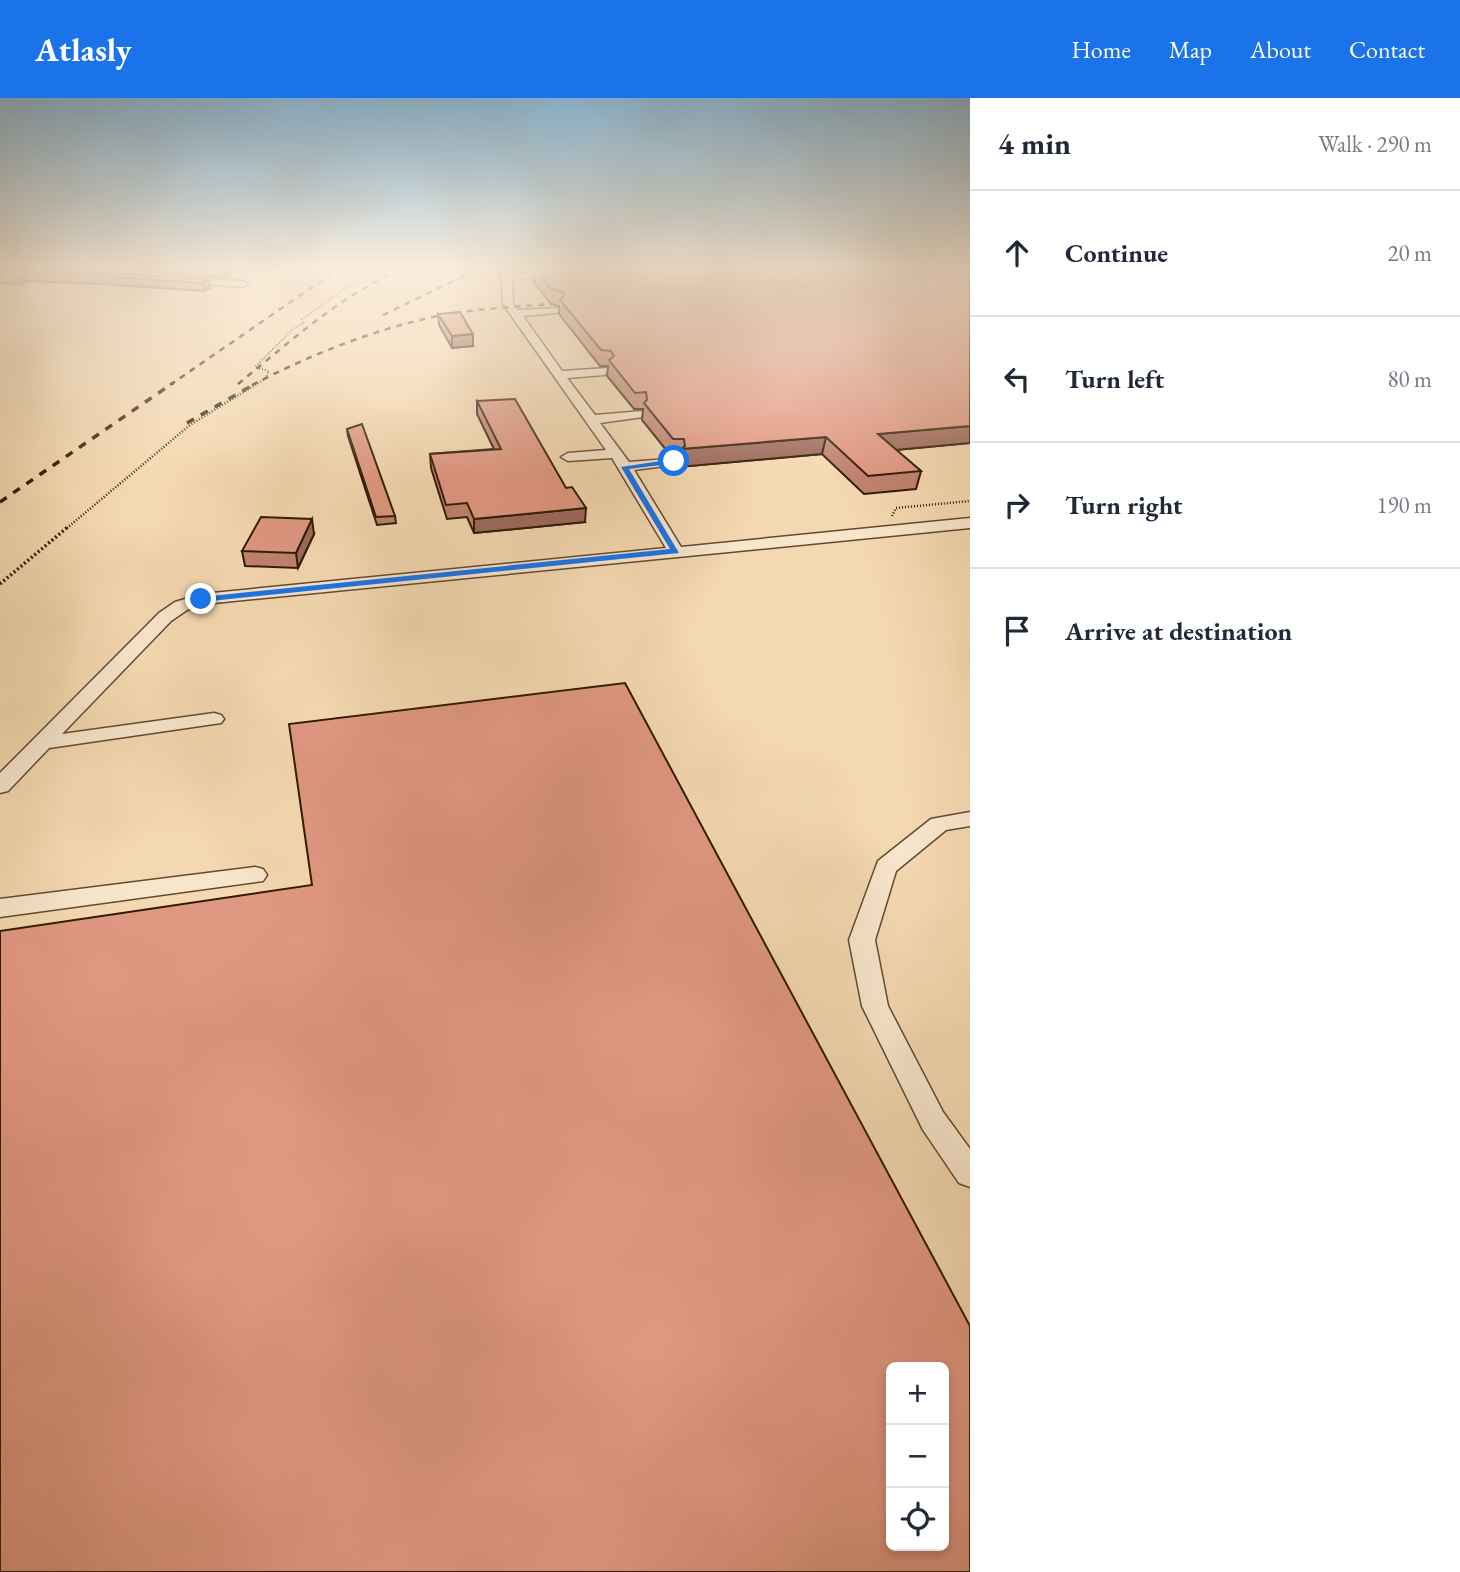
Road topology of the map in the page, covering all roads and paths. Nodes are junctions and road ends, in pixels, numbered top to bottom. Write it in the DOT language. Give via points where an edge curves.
graph roads {
  1 [pos="283,339"];
  2 [pos="532,339"];
  3 [pos="604,371"];
  4 [pos="558,375"];
  5 [pos="638,414"];
  6 [pos="590,420"];
  7 [pos="613,454"];
  8 [pos="568,457"];
  9 [pos="674,461"];
  10 [pos="625,467"];
  11 [pos="970,523"];
  12 [pos="676,551"];
  13 [pos="0,584"];
  14 [pos="214,719"];
  15 [pos="42,743"];
  16 [pos="0,786"];
  17 [pos="970,818"];
  18 [pos="255,874"];
  19 [pos="0,908"];
  20 [pos="970,1173"];
  1 -- 13 [label="path" via="256,367 269,371 265,379 190,425"];
  2 -- 4 [label="street"];
  3 -- 4 [label="street"];
  4 -- 6 [label="street"];
  5 -- 6 [label="street"];
  6 -- 7 [label="street"];
  7 -- 8 [label="street"];
  7 -- 10 [label="street"];
  9 -- 10 [label="street"];
  10 -- 12 [label="street"];
  11 -- 12 [label="street"];
  12 -- 15 [label="street" via="201,599 165,617"];
  14 -- 15 [label="street"];
  15 -- 16 [label="street"];
  17 -- 20 [label="street" via="939,824 886,867 862,940 875,1006 933,1121"];
  18 -- 19 [label="street"];
}
